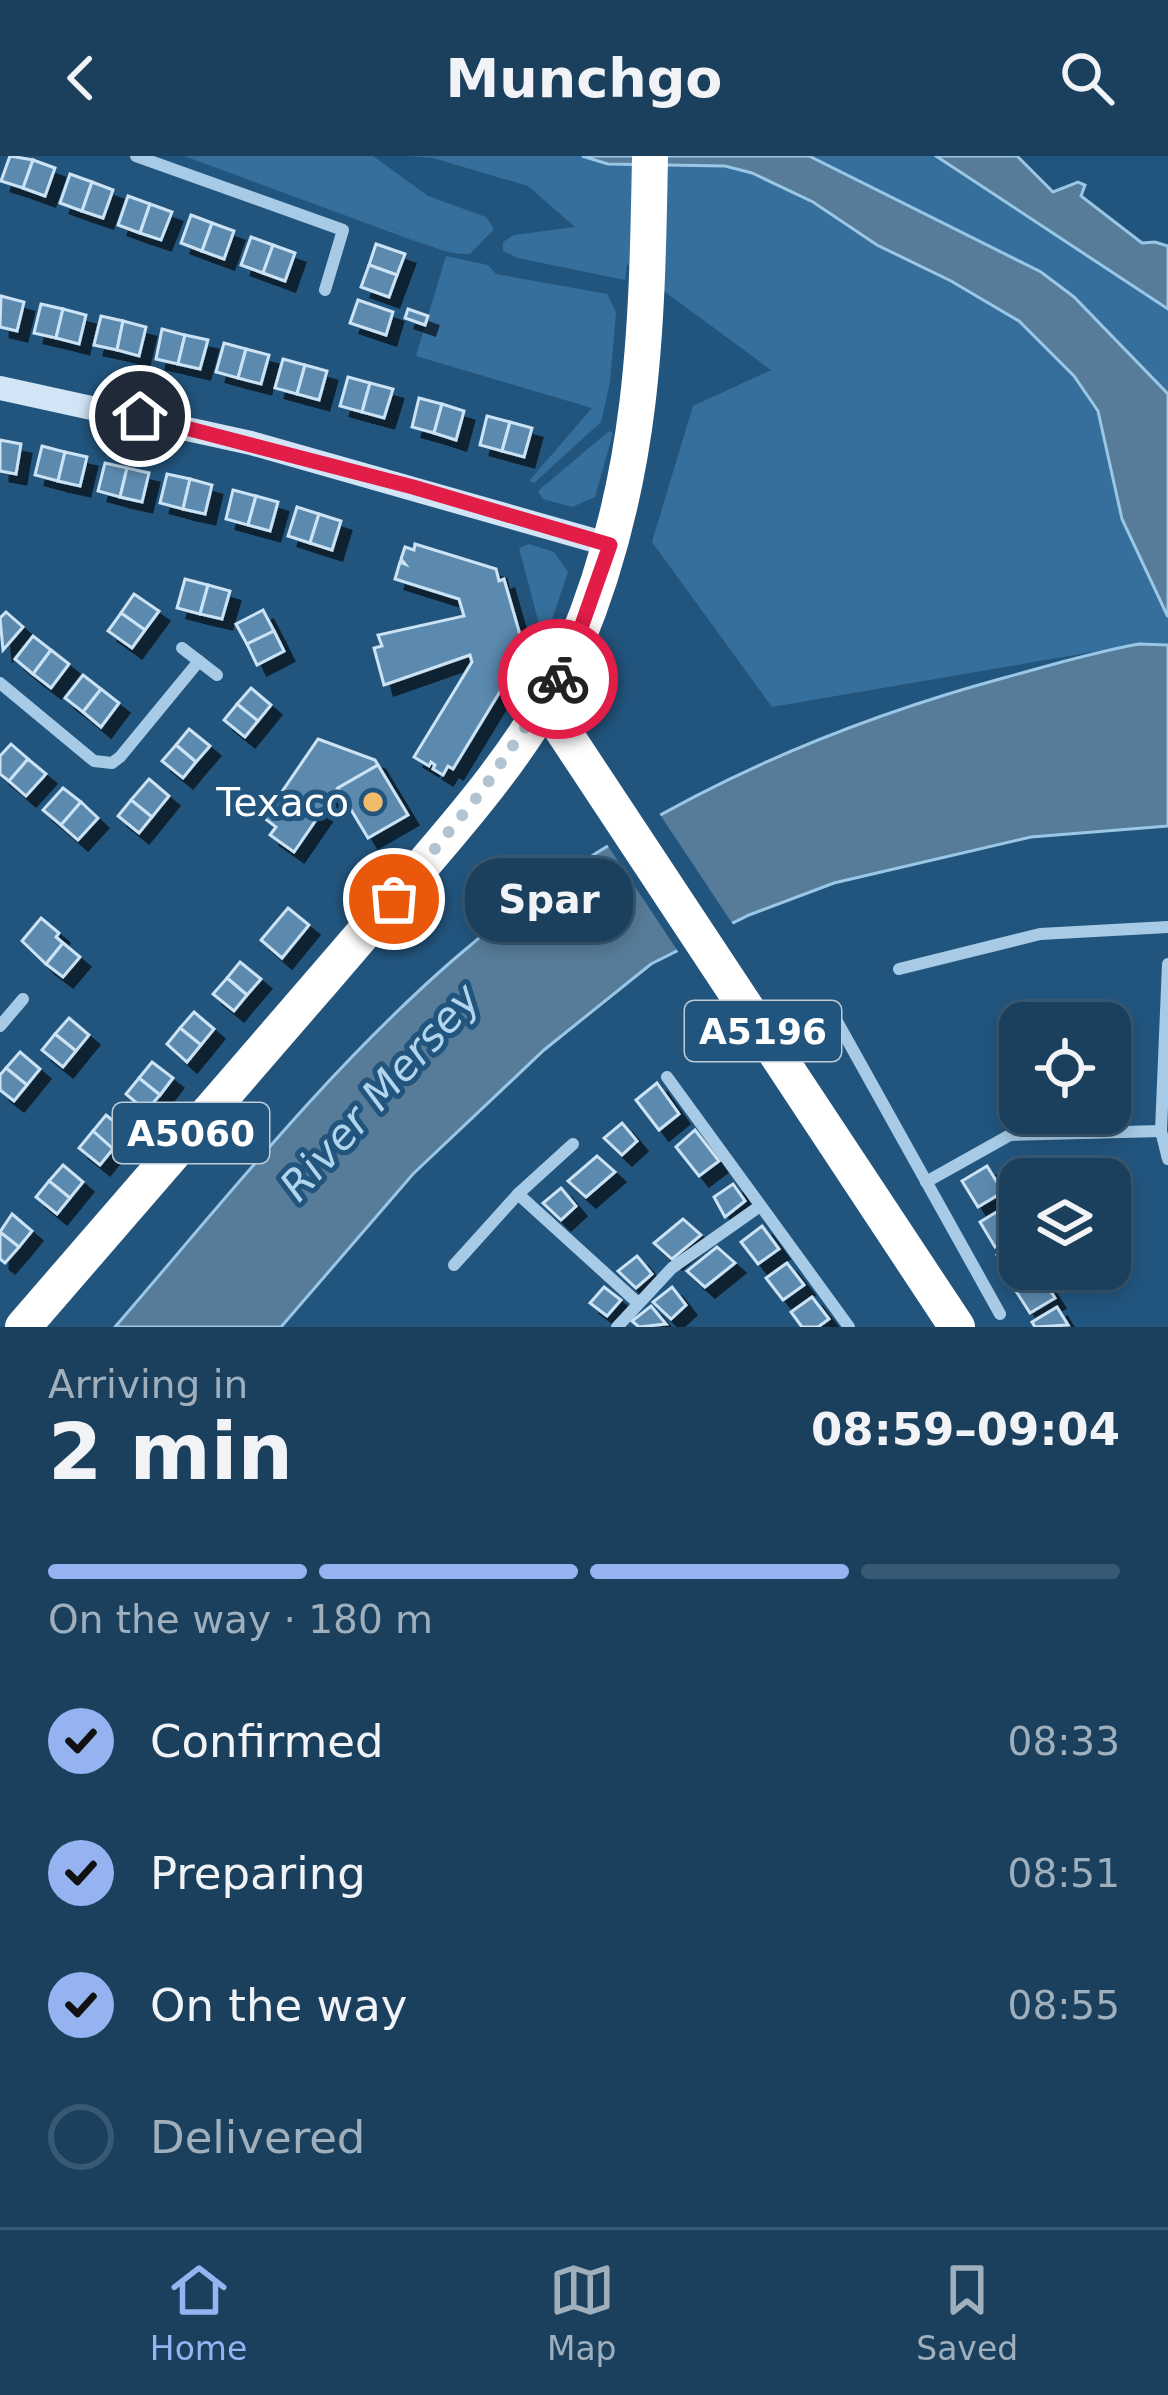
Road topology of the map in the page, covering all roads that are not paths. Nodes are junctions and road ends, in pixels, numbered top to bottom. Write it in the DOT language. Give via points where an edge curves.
graph roads {
  1 [pos="136,156"];
  2 [pos="650,156"];
  3 [pos="325,290"];
  4 [pos="0,388"];
  5 [pos="610,545"];
  6 [pos="182,648"];
  7 [pos="199,661"];
  8 [pos="217,675"];
  9 [pos="0,683"];
  10 [pos="544,702"];
  11 [pos="1168,927"];
  12 [pos="1168,964"];
  13 [pos="899,969"];
  14 [pos="23,999"];
  15 [pos="834,1016"];
  16 [pos="0,1026"];
  17 [pos="667,1077"];
  18 [pos="1160,1131"];
  19 [pos="573,1144"];
  20 [pos="1168,1159"];
  21 [pos="926,1182"];
  22 [pos="518,1194"];
  23 [pos="760,1206"];
  24 [pos="454,1265"];
  25 [pos="638,1303"];
  26 [pos="1000,1314"];
  27 [pos="23,1327"];
  28 [pos="617,1327"];
  29 [pos="849,1327"];
  30 [pos="957,1327"];
  1 -- 3 [label="street" via="343,230"];
  2 -- 5 [label="highway, A5060" via="639,410"];
  4 -- 5 [label="street" via="251,443"];
  5 -- 10 [label="highway, A5060" via="577,639"];
  6 -- 7 [label="street"];
  7 -- 8 [label="street"];
  7 -- 9 [label="street" via="121,757 104,764"];
  10 -- 27 [label="highway, A5060" via="418,873"];
  10 -- 30 [label="highway, A5196"];
  11 -- 13 [label="street" via="1040,934"];
  12 -- 18 [label="street"];
  14 -- 16 [label="street"];
  15 -- 21 [label="street"];
  17 -- 23 [label="street"];
  18 -- 20 [label="street"];
  18 -- 21 [label="street" via="1010,1135"];
  19 -- 22 [label="street"];
  21 -- 26 [label="street"];
  22 -- 24 [label="street"];
  22 -- 25 [label="street"];
  23 -- 25 [label="street" via="672,1268"];
  23 -- 29 [label="street"];
  25 -- 28 [label="street"];
}
